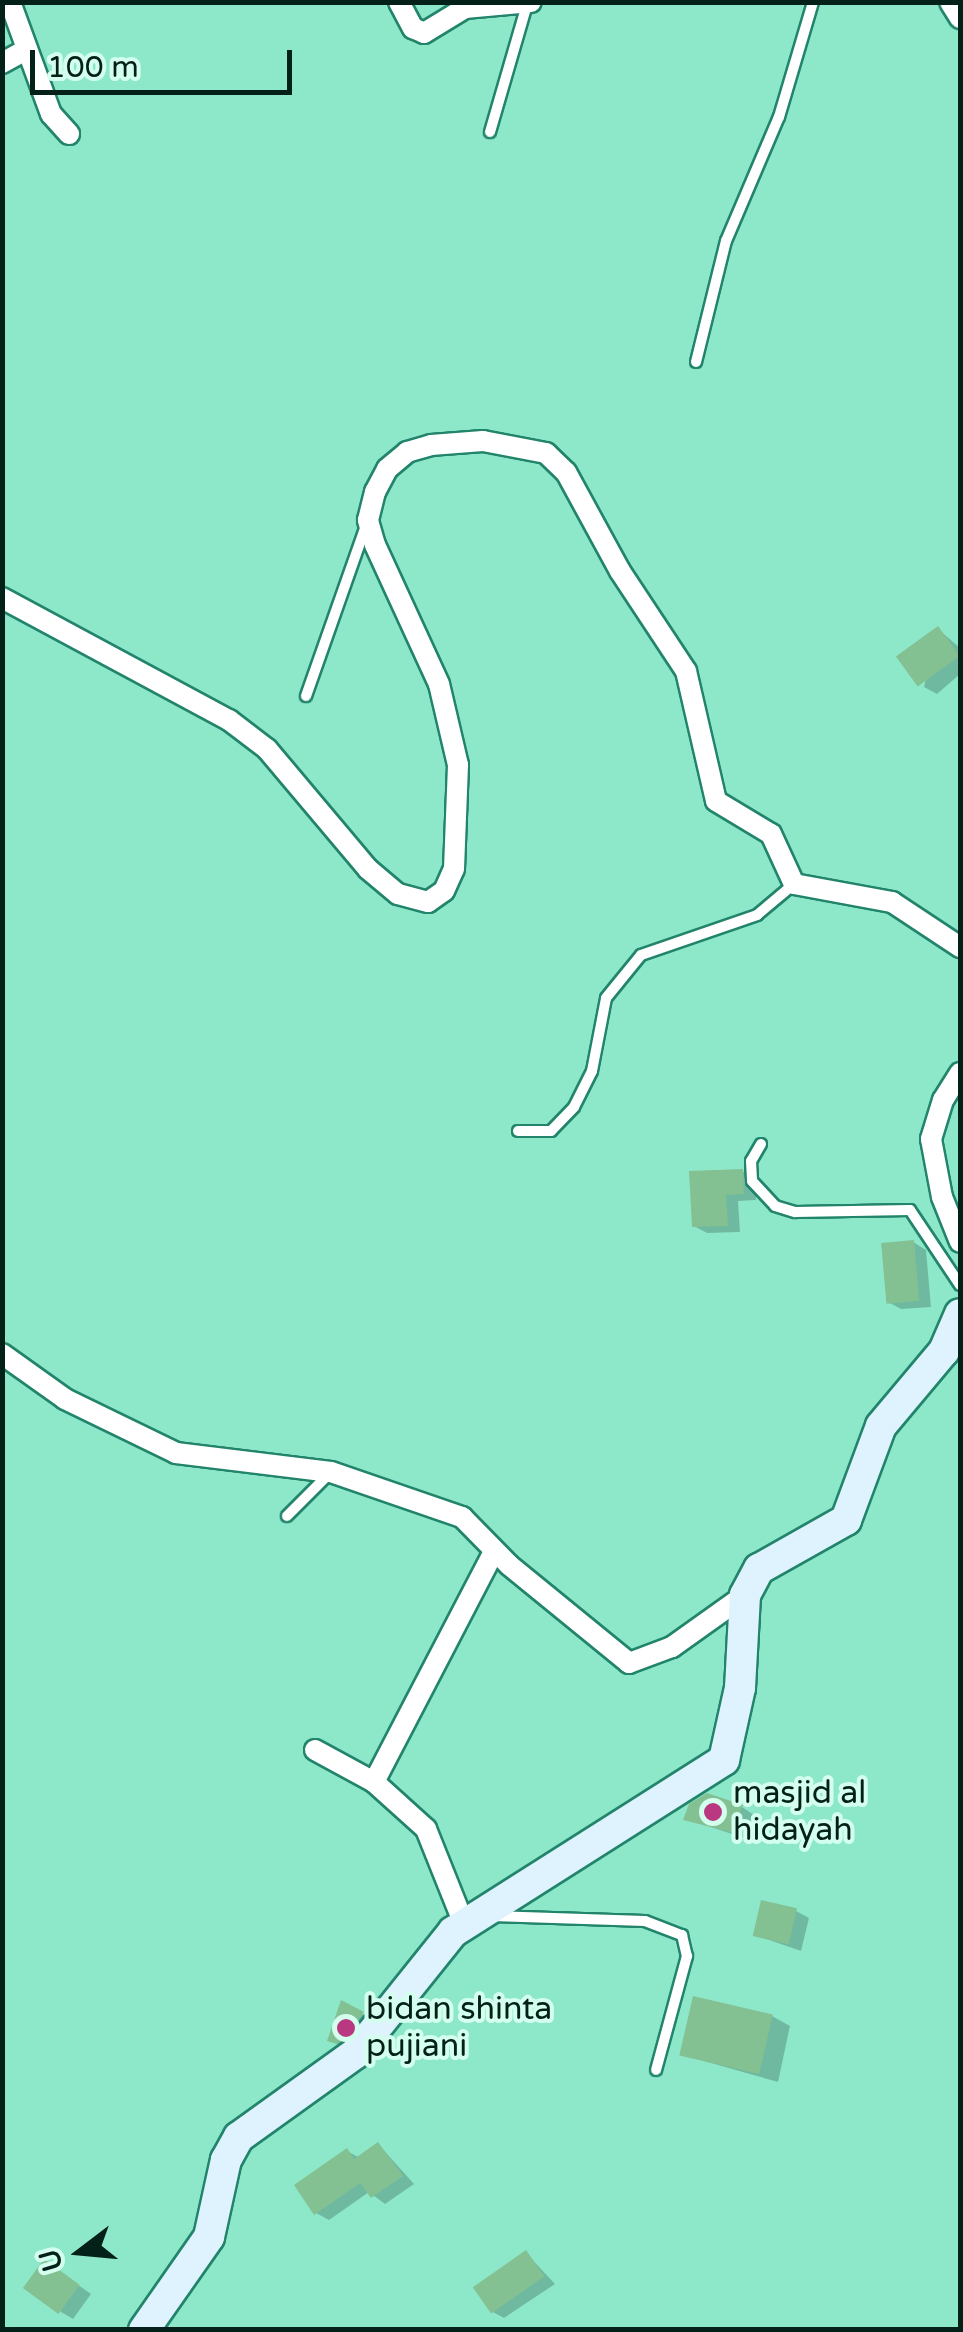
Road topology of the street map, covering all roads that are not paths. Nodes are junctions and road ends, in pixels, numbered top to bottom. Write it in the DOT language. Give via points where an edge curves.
graph roads {
  1 [pos="10,2"];
  2 [pos="399,2"];
  3 [pos="813,2"];
  4 [pos="950,2"];
  5 [pos="529,4"];
  6 [pos="960,18"];
  7 [pos="24,50"];
  8 [pos="2,63"];
  9 [pos="490,132"];
  10 [pos="68,134"];
  11 [pos="696,362"];
  12 [pos="368,520"];
  13 [pos="2,598"];
  14 [pos="306,696"];
  15 [pos="794,884"];
  16 [pos="960,947"];
  17 [pos="960,1073"];
  18 [pos="518,1131"];
  19 [pos="761,1144"];
  20 [pos="960,1242"];
  21 [pos="960,1285"];
  22 [pos="960,1314"];
  23 [pos="2,1354"];
  24 [pos="331,1472"];
  25 [pos="287,1516"];
  26 [pos="494,1551"];
  27 [pos="745,1594"];
  28 [pos="315,1750"];
  29 [pos="374,1782"];
  30 [pos="470,1919"];
  31 [pos="656,2070"];
  32 [pos="144,2330"];
  1 -- 7 [label="street"];
  2 -- 5 [label="street" via="424,33 464,8"];
  3 -- 11 [label="lane" via="779,117 726,241"];
  4 -- 6 [label="street"];
  5 -- 9 [label="lane"];
  7 -- 8 [label="street"];
  7 -- 10 [label="street" via="51,114"];
  12 -- 13 [label="street" via="453,732 459,840 448,882 428,902 398,894 368,869 267,749 229,720"];
  12 -- 14 [label="lane"];
  12 -- 15 [label="street" via="387,469 408,452 483,441 546,452 566,472 686,671 712,794 729,812 771,834"];
  15 -- 16 [label="street" via="892,902"];
  15 -- 18 [label="lane" via="757,915 641,955 606,998 592,1071 574,1107 552,1131"];
  17 -- 20 [label="street" via="936,1114 932,1148"];
  19 -- 21 [label="lane" via="751,1161 752,1182 775,1206 795,1212 910,1210"];
  22 -- 27 [label="street" via="944,1352 881,1426 846,1520 759,1568"];
  23 -- 24 [label="street" via="65,1400 176,1454"];
  24 -- 25 [label="lane"];
  24 -- 26 [label="street" via="462,1517"];
  26 -- 27 [label="street" via="629,1663 672,1647"];
  26 -- 29 [label="street"];
  27 -- 30 [label="street" via="734,1726 720,1764"];
  28 -- 29 [label="street"];
  29 -- 30 [label="street" via="426,1829"];
  30 -- 31 [label="lane" via="646,1920 678,1931 687,1956"];
  30 -- 32 [label="street" via="430,1955 356,2054 240,2137 226,2160 209,2237"];
}
